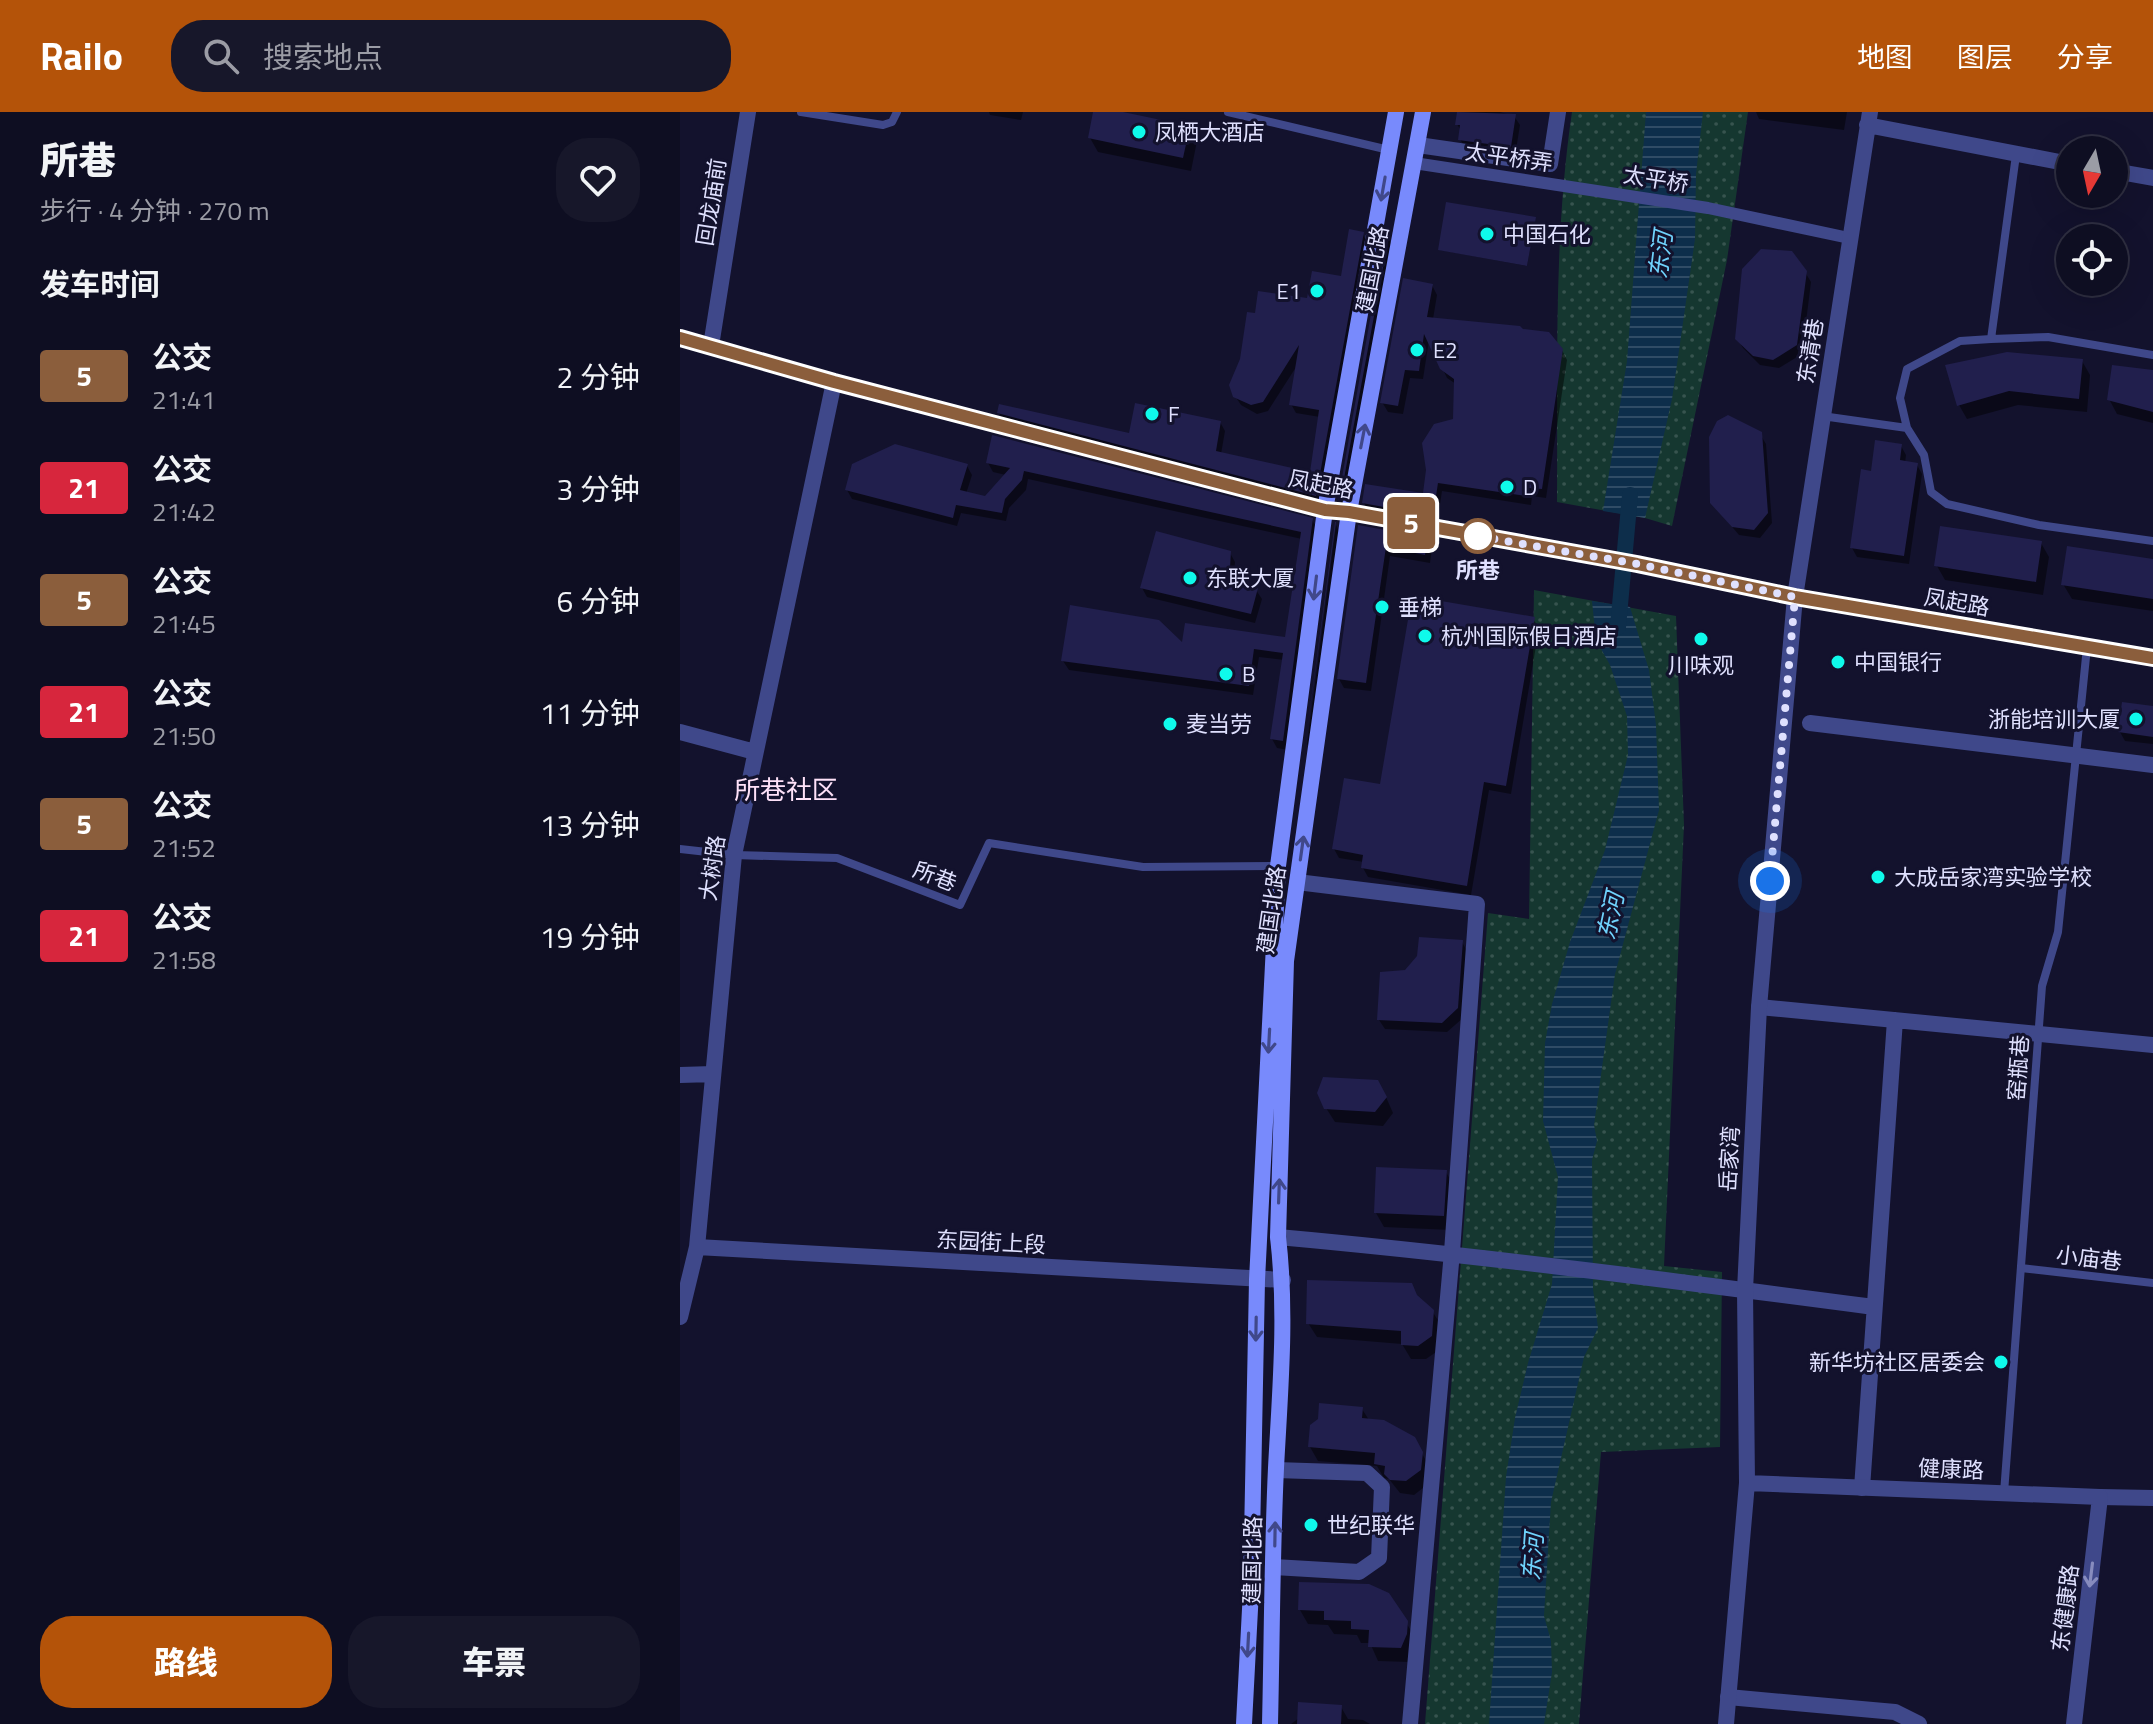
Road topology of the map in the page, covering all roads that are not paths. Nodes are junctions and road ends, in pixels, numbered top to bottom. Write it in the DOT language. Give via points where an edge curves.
graph roads {
  1 [pos="748,112"];
  2 [pos="801,112"];
  3 [pos="897,112"];
  4 [pos="1228,112"];
  5 [pos="1396,112"];
  6 [pos="1423,112"];
  7 [pos="1558,112"];
  8 [pos="1868,119"];
  9 [pos="1418,145"];
  10 [pos="1390,150"];
  11 [pos="2016,155"];
  12 [pos="2056,162"];
  13 [pos="1414,163"];
  14 [pos="2128,174"];
  15 [pos="2153,178"];
  16 [pos="1597,190"];
  17 [pos="1849,238"];
  18 [pos="680,338"];
  19 [pos="1991,339"];
  20 [pos="711,346"];
  21 [pos="2153,355"];
  22 [pos="834,382"];
  23 [pos="1822,416"];
  24 [pos="1907,428"];
  25 [pos="1325,510"];
  26 [pos="1349,512"];
  27 [pos="2153,541"];
  28 [pos="1795,597"];
  29 [pos="2087,647"];
  30 [pos="2153,658"];
  31 [pos="1810,723"];
  32 [pos="680,732"];
  33 [pos="755,752"];
  34 [pos="2076,756"];
  35 [pos="2153,765"];
  36 [pos="680,849"];
  37 [pos="734,855"];
  38 [pos="1278,866"];
  39 [pos="1297,882"];
  40 [pos="1759,1007"];
  41 [pos="1895,1020"];
  42 [pos="2039,1034"];
  43 [pos="2153,1045"];
  44 [pos="713,1074"];
  45 [pos="680,1075"];
  46 [pos="1278,1237"];
  47 [pos="697,1247"];
  48 [pos="1452,1252"];
  49 [pos="2021,1268"];
  50 [pos="1257,1280"];
  51 [pos="1283,1280"];
  52 [pos="2153,1283"];
  53 [pos="1745,1290"];
  54 [pos="1874,1307"];
  55 [pos="680,1317"];
  56 [pos="1276,1470"];
  57 [pos="1747,1483"];
  58 [pos="1862,1488"];
  59 [pos="2004,1493"];
  60 [pos="2100,1497"];
  61 [pos="2153,1498"];
  62 [pos="1274,1567"];
  63 [pos="1728,1697"];
  64 [pos="1244,1724"];
  65 [pos="1270,1724"];
  66 [pos="1410,1724"];
  67 [pos="1726,1724"];
  68 [pos="1919,1724"];
  69 [pos="2074,1724"];
  1 -- 20 [label="street, 回龙庙前"];
  2 -- 3 [label="lane" via="883,125"];
  4 -- 10 [label="lane"];
  5 -- 10 [label="main road, 建国北路"];
  6 -- 9 [label="main road, 建国北路"];
  7 -- 9 [label="street" via="1550,164"];
  8 -- 11 [label="street"];
  8 -- 17 [label="street, 东清巷"];
  9 -- 13 [label="main road, 建国北路"];
  10 -- 25 [label="main road, 建国北路, one-way"];
  11 -- 12 [label="street"];
  11 -- 19 [label="lane"];
  13 -- 16 [label="street, 太平桥弄"];
  26 -- 13 [label="main road, 建国北路, one-way"];
  14 -- 15 [label="street"];
  16 -- 17 [label="street, 太平桥"];
  17 -- 23 [label="street, 东清巷"];
  18 -- 20 [label="main road, 凤起路"];
  19 -- 21 [label="lane" via="2048,337"];
  19 -- 24 [label="lane" via="1960,341 1907,369 1900,398"];
  20 -- 22 [label="main road, 凤起路"];
  22 -- 25 [label="main road, 凤起路"];
  22 -- 33 [label="street, 大树路"];
  23 -- 24 [label="lane"];
  23 -- 28 [label="street, 东清巷"];
  24 -- 27 [label="lane" via="1924,455 1931,492 1947,504 2039,525"];
  25 -- 26 [label="main road, 凤起路"];
  25 -- 38 [label="main road, 建国北路, one-way"];
  26 -- 28 [label="main road, 凤起路"];
  39 -- 26 [label="main road, 建国北路, one-way"];
  28 -- 29 [label="main road, 凤起路"];
  28 -- 40 [label="street, 岳家湾"];
  29 -- 30 [label="main road, 凤起路"];
  29 -- 34 [label="lane, 窑瓶巷"];
  31 -- 34 [label="street"];
  32 -- 33 [label="street"];
  33 -- 37 [label="street, 大树路"];
  34 -- 35 [label="street"];
  34 -- 42 [label="lane, 窑瓶巷" via="2058,932 2042,986"];
  36 -- 37 [label="lane"];
  37 -- 38 [label="lane, 所巷" via="837,858 960,905 989,843 1143,867"];
  37 -- 44 [label="street, 大树路"];
  38 -- 50 [label="main road, 建国北路, one-way"];
  46 -- 39 [label="main road, 建国北路, one-way" via="1286,961"];
  39 -- 48 [label="street" via="1477,904"];
  40 -- 41 [label="street"];
  40 -- 53 [label="street, 岳家湾"];
  41 -- 42 [label="street"];
  41 -- 54 [label="street"];
  42 -- 43 [label="street"];
  42 -- 49 [label="lane, 窑瓶巷"];
  44 -- 45 [label="street"];
  44 -- 47 [label="street, 大树路"];
  46 -- 48 [label="street"];
  46 -- 51 [label="main road, 建国北路"];
  47 -- 50 [label="street, 东园街上段"];
  47 -- 55 [label="street, 大树路"];
  48 -- 53 [label="street"];
  48 -- 66 [label="street"];
  49 -- 52 [label="lane, 小庙巷"];
  49 -- 59 [label="lane, 窑瓶巷"];
  50 -- 51 [label="street, 东园街上段"];
  50 -- 64 [label="main road, 建国北路, one-way"];
  51 -- 56 [label="main road, 建国北路"];
  53 -- 54 [label="street"];
  53 -- 57 [label="street, 岳家湾"];
  54 -- 58 [label="street"];
  62 -- 56 [label="main road, 建国北路, one-way"];
  56 -- 62 [label="street" via="1367,1473 1382,1487 1379,1558 1359,1572"];
  57 -- 58 [label="street, 健康路"];
  57 -- 63 [label="street, 岳家湾"];
  58 -- 59 [label="street, 健康路"];
  59 -- 60 [label="street, 健康路"];
  60 -- 61 [label="street, 健康路"];
  60 -- 69 [label="street, 东健康路, one-way"];
  62 -- 65 [label="main road, 建国北路"];
  63 -- 67 [label="street, 岳家湾"];
  63 -- 68 [label="street" via="1895,1712"];
}
